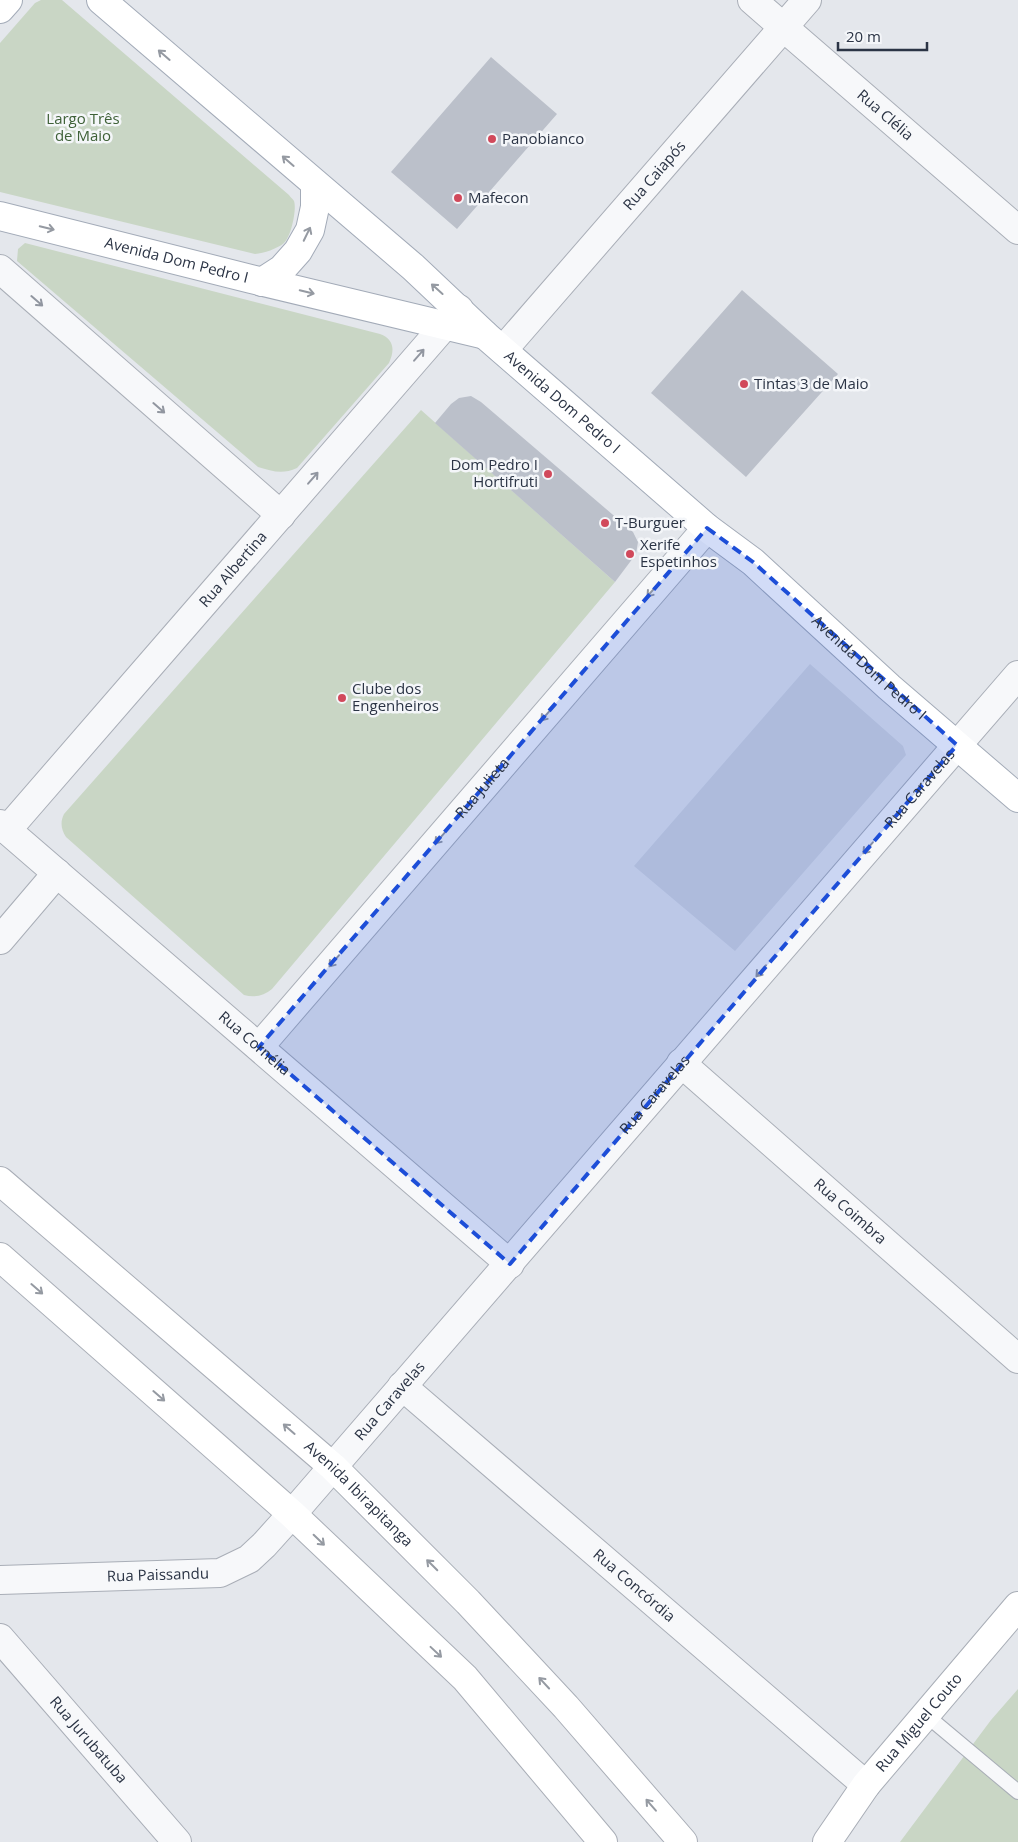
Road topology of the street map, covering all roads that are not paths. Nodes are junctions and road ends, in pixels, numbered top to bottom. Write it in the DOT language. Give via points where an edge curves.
graph roads {
  1 [pos="8,0"];
  2 [pos="101,0"];
  3 [pos="752,0"];
  4 [pos="807,0"];
  5 [pos="0,9"];
  6 [pos="784,27"];
  7 [pos="315,184"];
  8 [pos="0,216"];
  9 [pos="1018,230"];
  10 [pos="0,270"];
  11 [pos="262,282"];
  12 [pos="452,317"];
  13 [pos="494,343"];
  14 [pos="281,515"];
  15 [pos="707,528"];
  16 [pos="1018,676"];
  17 [pos="957,746"];
  18 [pos="1018,798"];
  19 [pos="4,827"];
  20 [pos="57,873"];
  21 [pos="0,940"];
  22 [pos="260,1047"];
  23 [pos="681,1063"];
  24 [pos="0,1180"];
  25 [pos="0,1257"];
  26 [pos="510,1264"];
  27 [pos="1018,1359"];
  28 [pos="402,1386"];
  29 [pos="333,1467"];
  30 [pos="292,1514"];
  31 [pos="0,1580"];
  32 [pos="1018,1606"];
  33 [pos="0,1638"];
  34 [pos="926,1715"];
  35 [pos="866,1785"];
  36 [pos="1018,1792"];
  37 [pos="177,1842"];
  38 [pos="603,1842"];
  39 [pos="683,1842"];
  40 [pos="827,1842"];
  1 -- 5 [label="street"];
  7 -- 2 [label="street, one-way"];
  3 -- 6 [label="street, Rua Clélia"];
  4 -- 6 [label="street, Rua Caiapós"];
  6 -- 9 [label="street, Rua Clélia"];
  6 -- 13 [label="street, Rua Caiapós"];
  11 -- 7 [label="street, one-way" via="282,269 310,230"];
  12 -- 7 [label="street, one-way"];
  8 -- 11 [label="street, Avenida Dom Pedro I, one-way"];
  10 -- 14 [label="street, one-way"];
  11 -- 12 [label="street, Avenida Dom Pedro I, one-way"];
  12 -- 13 [label="street, Avenida Dom Pedro I"];
  14 -- 12 [label="street, Rua Albertina, one-way"];
  13 -- 15 [label="street, Avenida Dom Pedro I"];
  14 -- 19 [label="street, Rua Albertina"];
  15 -- 17 [label="street, Avenida Dom Pedro I" via="753,562"];
  15 -- 22 [label="street, Rua Julieta, one-way"];
  16 -- 17 [label="street, Rua Caravelas"];
  17 -- 18 [label="street, Avenida Dom Pedro I"];
  17 -- 23 [label="street, Rua Caravelas, one-way"];
  19 -- 20 [label="street, Rua Cornélia"];
  20 -- 21 [label="street"];
  20 -- 22 [label="street, Rua Cornélia"];
  22 -- 26 [label="street, Rua Cornélia"];
  23 -- 26 [label="street, Rua Caravelas"];
  23 -- 27 [label="street, Rua Coimbra"];
  29 -- 24 [label="street, Avenida Ibirapitanga, one-way"];
  25 -- 30 [label="street, one-way"];
  26 -- 28 [label="street, Rua Caravelas"];
  28 -- 29 [label="street, Rua Caravelas"];
  28 -- 35 [label="street, Rua Concórdia"];
  29 -- 30 [label="street, Rua Caravelas"];
  39 -- 29 [label="street, Avenida Ibirapitanga, one-way" via="534,1672"];
  30 -- 31 [label="street, Rua Paissandu" via="249,1559 220,1573"];
  30 -- 38 [label="street, one-way" via="465,1678"];
  32 -- 34 [label="street, Rua Miguel Couto"];
  33 -- 37 [label="street, Rua Jurubatuba"];
  34 -- 35 [label="street, Rua Miguel Couto"];
  34 -- 36 [label="lane"];
  35 -- 40 [label="street, Rua Miguel Couto"];
}
